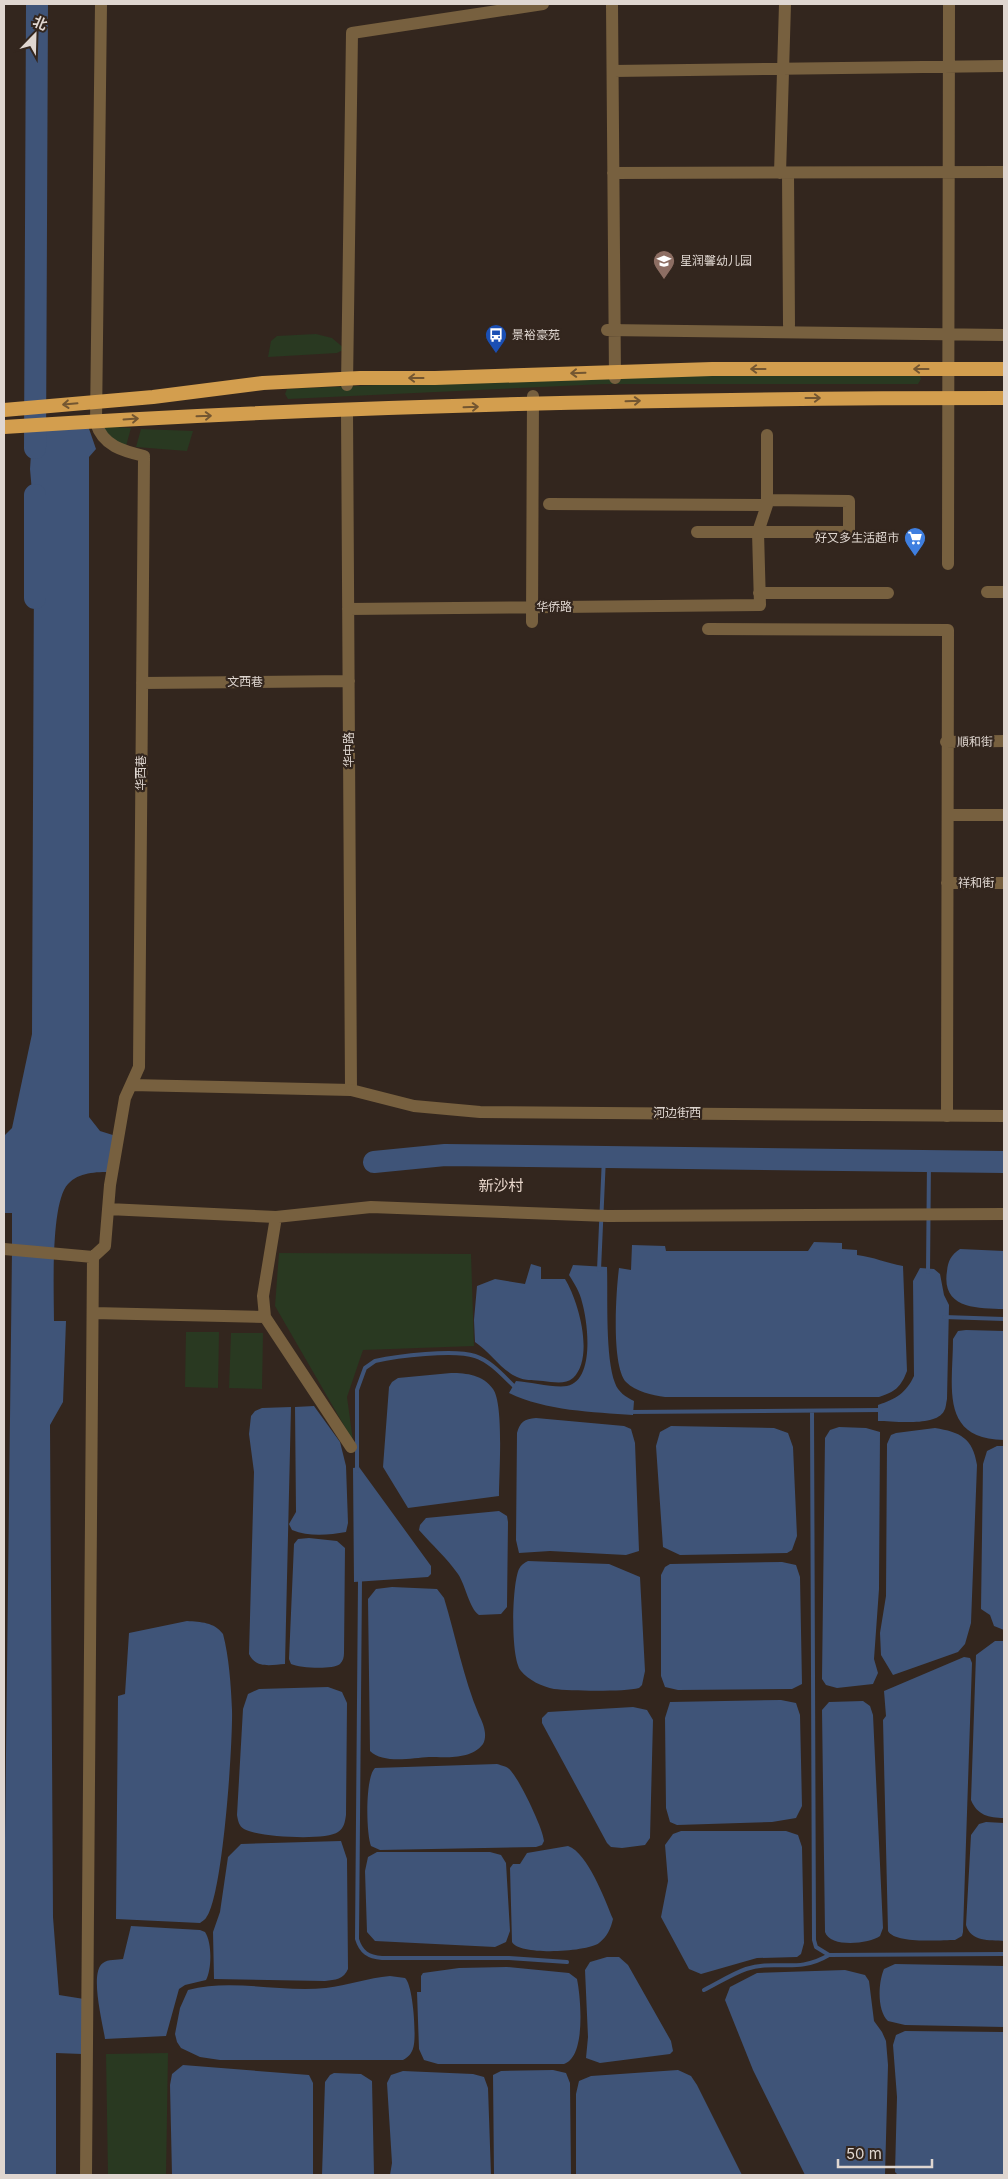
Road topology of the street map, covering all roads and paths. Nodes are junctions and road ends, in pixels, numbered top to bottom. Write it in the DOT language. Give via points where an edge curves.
graph roads {
  1 [pos="101,4"];
  2 [pos="543,4"];
  3 [pos="612,4"];
  4 [pos="785,4"];
  5 [pos="949,4"];
  6 [pos="949,66"];
  7 [pos="1004,66"];
  8 [pos="783,69"];
  9 [pos="613,71"];
  10 [pos="949,172"];
  11 [pos="1004,172"];
  12 [pos="614,173"];
  13 [pos="784,173"];
  14 [pos="789,325"];
  15 [pos="607,330"];
  16 [pos="1004,335"];
  17 [pos="1004,369"];
  18 [pos="615,378"];
  19 [pos="347,385"];
  20 [pos="533,396"];
  21 [pos="1004,398"];
  22 [pos="7,409"];
  23 [pos="347,411"];
  24 [pos="8,427"];
  25 [pos="767,435"];
  26 [pos="767,502"];
  27 [pos="548,504"];
  28 [pos="697,532"];
  29 [pos="758,532"];
  30 [pos="948,564"];
  31 [pos="987,592"];
  32 [pos="1004,592"];
  33 [pos="888,593"];
  34 [pos="760,599"];
  35 [pos="348,609"];
  36 [pos="532,622"];
  37 [pos="708,629"];
  38 [pos="349,681"];
  39 [pos="142,683"];
  40 [pos="946,742"];
  41 [pos="1004,742"];
  42 [pos="948,815"];
  43 [pos="1004,815"];
  44 [pos="948,883"];
  45 [pos="1004,883"];
  46 [pos="131,1085"];
  47 [pos="351,1090"];
  48 [pos="947,1116"];
  49 [pos="1004,1116"];
  50 [pos="108,1208"];
  51 [pos="1004,1214"];
  52 [pos="276,1217"];
  53 [pos="4,1249"];
  54 [pos="93,1257"];
  55 [pos="93,1313"];
  56 [pos="265,1318"];
  57 [pos="351,1447"];
  58 [pos="86,2175"];
  1 -- 39 [label="street, 华西巷" via="96,423 99,432 111,444 144,457"];
  2 -- 19 [label="street" via="352,33"];
  3 -- 9 [label="street"];
  4 -- 8 [label="street"];
  5 -- 6 [label="street"];
  6 -- 7 [label="street"];
  6 -- 8 [label="street"];
  6 -- 10 [label="street"];
  8 -- 9 [label="street"];
  8 -- 13 [label="street"];
  9 -- 12 [label="street"];
  10 -- 11 [label="street"];
  10 -- 13 [label="street"];
  10 -- 30 [label="street"];
  12 -- 13 [label="street"];
  12 -- 18 [label="street"];
  13 -- 14 [label="street"];
  15 -- 16 [label="street"];
  17 -- 22 [label="highway, one-way" via="712,369 360,378 264,383 153,397"];
  20 -- 36 [label="street"];
  23 -- 21 [label="highway, one-way" via="712,399"];
  24 -- 23 [label="highway, one-way" via="155,417"];
  23 -- 35 [label="street, 华中路"];
  25 -- 26 [label="street"];
  26 -- 27 [label="street"];
  26 -- 29 [label="street"];
  26 -- 29 [label="street" via="849,501 849,532"];
  28 -- 29 [label="street"];
  29 -- 34 [label="street"];
  31 -- 32 [label="street"];
  33 -- 34 [label="street, 华侨路"];
  34 -- 35 [label="street, 华侨路"];
  35 -- 38 [label="street, 华中路"];
  37 -- 40 [label="street" via="948,630"];
  38 -- 39 [label="street, 文西巷"];
  38 -- 47 [label="street, 华中路"];
  39 -- 46 [label="street, 华西巷" via="140,1067"];
  40 -- 41 [label="street, 順和街"];
  40 -- 42 [label="street"];
  42 -- 43 [label="street"];
  42 -- 44 [label="street"];
  44 -- 45 [label="street, 祥和街"];
  44 -- 48 [label="street"];
  46 -- 47 [label="street, 河边街西"];
  46 -- 50 [label="street, 华西巷" via="125,1098"];
  47 -- 48 [label="street, 河边街西" via="414,1106 480,1112"];
  48 -- 49 [label="street, 河边街西"];
  50 -- 52 [label="street"];
  50 -- 54 [label="street, 华西巷" via="105,1246"];
  51 -- 52 [label="street" via="594,1216 371,1207"];
  52 -- 56 [label="street" via="263,1296"];
  53 -- 54 [label="street"];
  54 -- 55 [label="street"];
  55 -- 56 [label="street"];
  55 -- 58 [label="street"];
  56 -- 57 [label="street"];
}
